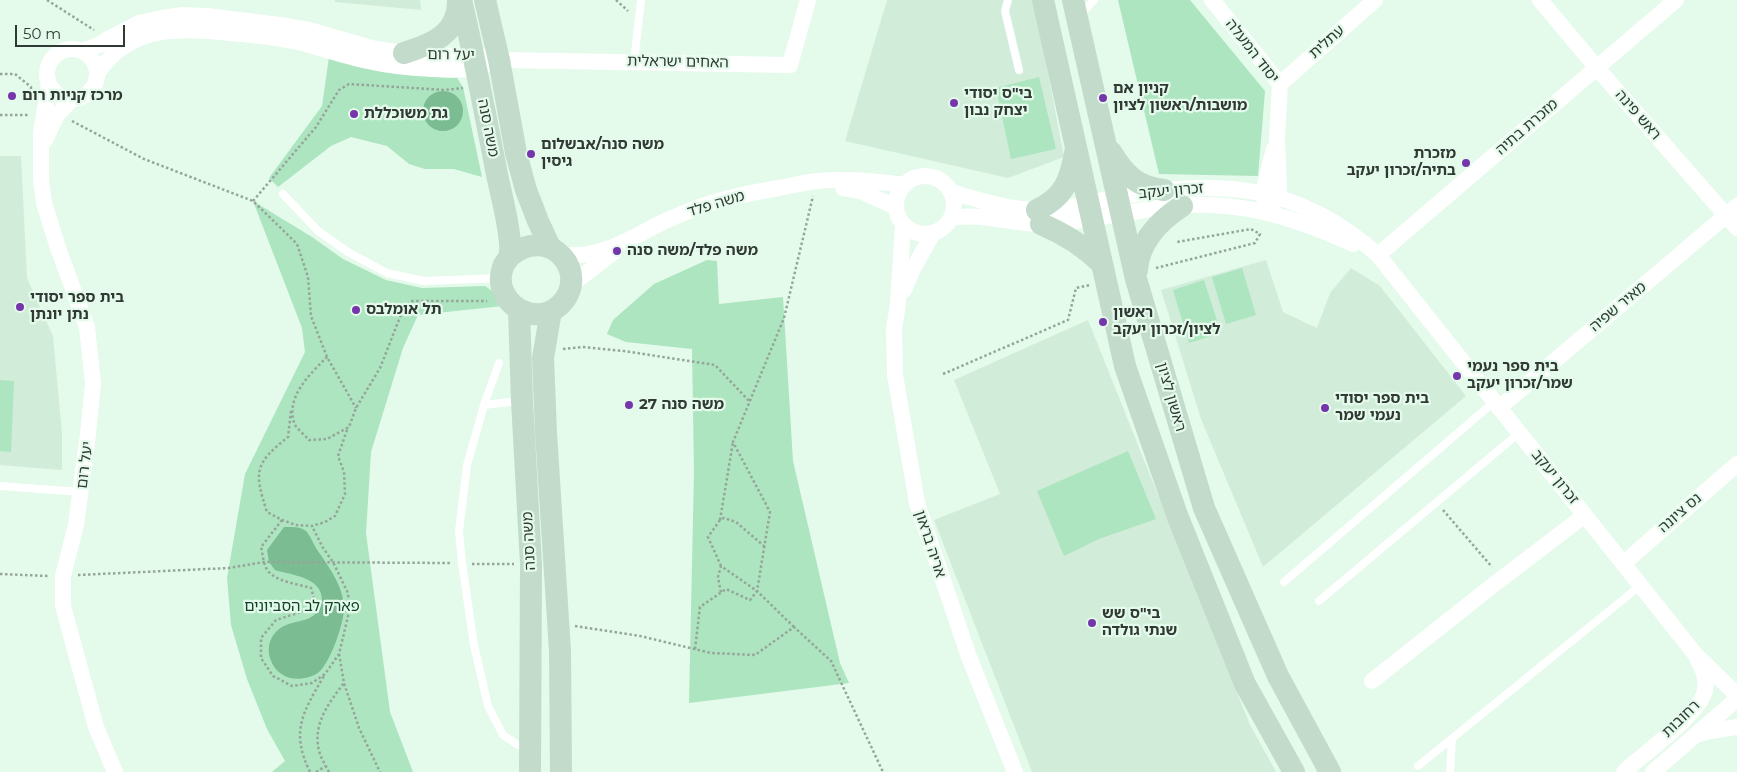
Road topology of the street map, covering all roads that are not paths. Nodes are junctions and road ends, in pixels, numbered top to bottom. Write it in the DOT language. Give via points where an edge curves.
graph roads {
  1 [pos="460,0"];
  2 [pos="485,0"];
  3 [pos="641,0"];
  4 [pos="808,0"];
  5 [pos="1008,0"];
  6 [pos="1043,0"];
  7 [pos="1094,0"];
  8 [pos="1212,0"];
  9 [pos="1375,0"];
  10 [pos="1540,0"];
  11 [pos="1676,0"];
  12 [pos="1075,9"];
  13 [pos="82,51"];
  14 [pos="404,53"];
  15 [pos="499,60"];
  16 [pos="634,62"];
  17 [pos="1597,68"];
  18 [pos="477,69"];
  19 [pos="1019,70"];
  20 [pos="97,74"];
  21 [pos="49,84"];
  22 [pos="1280,84"];
  23 [pos="72,99"];
  24 [pos="1106,145"];
  25 [pos="1076,149"];
  26 [pos="41,156"];
  27 [pos="810,183"];
  28 [pos="904,184"];
  29 [pos="1164,190"];
  30 [pos="951,192"];
  31 [pos="283,194"];
  32 [pos="1271,194"];
  33 [pos="1120,205"];
  34 [pos="1182,206"];
  35 [pos="896,207"];
  36 [pos="1090,211"];
  37 [pos="1731,211"];
  38 [pos="1266,212"];
  39 [pos="1039,217"];
  40 [pos="951,218"];
  41 [pos="903,224"];
  42 [pos="1737,228"];
  43 [pos="933,233"];
  44 [pos="633,239"];
  45 [pos="555,250"];
  46 [pos="1378,255"];
  47 [pos="509,257"];
  48 [pos="1102,264"];
  49 [pos="501,278"];
  50 [pos="1136,278"];
  51 [pos="571,285"];
  52 [pos="898,304"];
  53 [pos="513,305"];
  54 [pos="550,311"];
  55 [pos="499,363"];
  56 [pos="522,401"];
  57 [pos="484,404"];
  58 [pos="1497,405"];
  59 [pos="1519,433"];
  60 [pos="1737,464"];
  61 [pos="0,486"];
  62 [pos="81,492"];
  63 [pos="1582,511"];
  64 [pos="1624,563"];
  65 [pos="1284,582"];
  66 [pos="1496,582"];
  67 [pos="1641,585"];
  68 [pos="1319,601"];
  69 [pos="1695,654"];
  70 [pos="1372,681"];
  71 [pos="1737,695"];
  72 [pos="1737,699"];
  73 [pos="1737,727"];
  74 [pos="1695,736"];
  75 [pos="1452,739"];
  76 [pos="529,744"];
  77 [pos="1418,766"];
  78 [pos="1012,771"];
  79 [pos="115,772"];
  80 [pos="530,772"];
  81 [pos="561,772"];
  82 [pos="1294,772"];
  83 [pos="1330,772"];
  84 [pos="1450,772"];
  85 [pos="1624,772"];
  86 [pos="1653,772"];
  1 -- 14 [label="main road" via="451,28 421,48"];
  1 -- 18 [label="main road, משה סנה"];
  2 -- 15 [label="main road, משה סנה"];
  3 -- 16 [label="lane"];
  4 -- 16 [label="street, האחים ישראלית" via="790,65"];
  5 -- 19 [label="lane" via="1005,11"];
  6 -- 25 [label="main road, ראשון לציון"];
  7 -- 12 [label="lane" via="1090,6"];
  8 -- 22 [label="street, יסוד המעלה"];
  9 -- 22 [label="street, עתלית"];
  10 -- 17 [label="street, ראש פינה"];
  11 -- 17 [label="street, מזכרת בתיה"];
  12 -- 24 [label="main road, ראשון לציון"];
  13 -- 14 [label="street, יעל רום" via="139,23 183,15 280,24 375,49"];
  13 -- 20 [label="street" via="94,63"];
  13 -- 21 [label="street" via="63,50 54,56 47,70"];
  14 -- 18 [label="street, יעל רום" via="443,56"];
  15 -- 16 [label="street, האחים ישראלית"];
  15 -- 18 [label="street, יעל רום"];
  15 -- 45 [label="main road, משה סנה" via="526,190 538,221"];
  17 -- 37 [label="street, ראש פינה"];
  17 -- 46 [label="street, מזכרת בתיה"];
  18 -- 20 [label="street, יעל רום" via="405,68 277,38 196,29 166,30 138,38 106,61"];
  18 -- 47 [label="main road, משה סנה" via="506,212"];
  20 -- 23 [label="street" via="87,94"];
  21 -- 23 [label="street" via="56,94"];
  21 -- 26 [label="street, יעל רום"];
  22 -- 32 [label="street, יסוד המעלה"];
  23 -- 26 [label="street, יעל רום" via="47,132"];
  24 -- 29 [label="main road" via="1132,179"];
  24 -- 33 [label="main road, ראשון לציון"];
  25 -- 36 [label="main road, ראשון לציון"];
  25 -- 39 [label="main road" via="1072,171 1063,190"];
  26 -- 62 [label="street, יעל רום" via="44,202 87,327 93,382"];
  27 -- 28 [label="street, משה פלד" via="838,180"];
  27 -- 35 [label="street, משה פלד" via="860,191"];
  27 -- 44 [label="street, משה פלד" via="754,192 706,205"];
  28 -- 30 [label="street" via="920,176 929,176 946,184"];
  28 -- 35 [label="street" via="898,192"];
  29 -- 32 [label="street, זכרון יעקב" via="1243,189"];
  29 -- 33 [label="street, זכרון יעקב"];
  30 -- 39 [label="street, זכרון יעקב" via="1017,208"];
  30 -- 40 [label="street" via="954,210"];
  31 -- 49 [label="lane" via="318,231 387,273 424,282"];
  32 -- 38 [label="street"];
  32 -- 46 [label="street, זכרון יעקב" via="1309,208 1332,221"];
  33 -- 34 [label="street, זכרון יעקב"];
  33 -- 36 [label="street, זכרון יעקב"];
  33 -- 50 [label="main road, ראשון לציון"];
  34 -- 38 [label="street, זכרון יעקב" via="1222,205"];
  34 -- 50 [label="main road" via="1148,236 1138,260"];
  35 -- 41 [label="street"];
  36 -- 39 [label="street, זכרון יעקב" via="1056,209"];
  36 -- 48 [label="main road, ראשון לציון"];
  37 -- 42 [label="street, ראש פינה"];
  37 -- 58 [label="street, מאיר שפיה"];
  38 -- 46 [label="street, זכרון יעקב" via="1322,230"];
  39 -- 40 [label="street, זכרון יעקב" via="1012,223 978,216"];
  39 -- 48 [label="main road"];
  40 -- 43 [label="street"];
  41 -- 43 [label="street" via="916,233"];
  41 -- 52 [label="street, אריה בראון"];
  43 -- 52 [label="street, אריה בראון"];
  44 -- 45 [label="street, משה פלד" via="586,255 571,256"];
  44 -- 51 [label="street, משה פלד"];
  45 -- 47 [label="main road" via="539,244 528,245"];
  45 -- 51 [label="main road" via="569,268"];
  46 -- 58 [label="street, זכרון יעקב"];
  47 -- 49 [label="main road"];
  48 -- 82 [label="main road, ראשון לציון" via="1125,366 1176,515 1245,684"];
  49 -- 53 [label="main road" via="502,290"];
  50 -- 83 [label="main road, ראשון לציון" via="1204,508 1278,676"];
  51 -- 54 [label="main road" via="560,305"];
  52 -- 78 [label="street, אריה בראון" via="894,329 895,375 917,503"];
  53 -- 54 [label="main road" via="527,314"];
  53 -- 56 [label="main road, משה סנה"];
  54 -- 81 [label="main road, משה סנה" via="544,358 559,627"];
  55 -- 57 [label="lane"];
  56 -- 57 [label="lane"];
  56 -- 76 [label="main road, משה סנה" via="531,564"];
  57 -- 76 [label="lane" via="466,465 459,531 462,564 474,645 488,706 502,735 518,745"];
  58 -- 59 [label="street, זכרון יעקב"];
  58 -- 65 [label="lane"];
  59 -- 63 [label="street, זכרון יעקב"];
  59 -- 68 [label="lane"];
  60 -- 64 [label="street, נס ציונה"];
  61 -- 62 [label="lane"];
  62 -- 79 [label="street, יעל רום" via="63,576 63,606 96,727"];
  63 -- 64 [label="street, זכרון יעקב"];
  63 -- 66 [label="street"];
  63 -- 66 [label="street"];
  64 -- 67 [label="street, זכרון יעקב"];
  66 -- 70 [label="street"];
  67 -- 69 [label="street, זכרון יעקב"];
  67 -- 75 [label="lane"];
  69 -- 71 [label="street, זכרון יעקב"];
  69 -- 85 [label="street, רחובות" via="1706,679 1701,702"];
  72 -- 74 [label="street, רחובות"];
  73 -- 74 [label="street" via="1711,730"];
  74 -- 86 [label="street, רחובות"];
  75 -- 77 [label="lane"];
  75 -- 84 [label="lane"];
  76 -- 80 [label="main road, משה סנה"];
}
